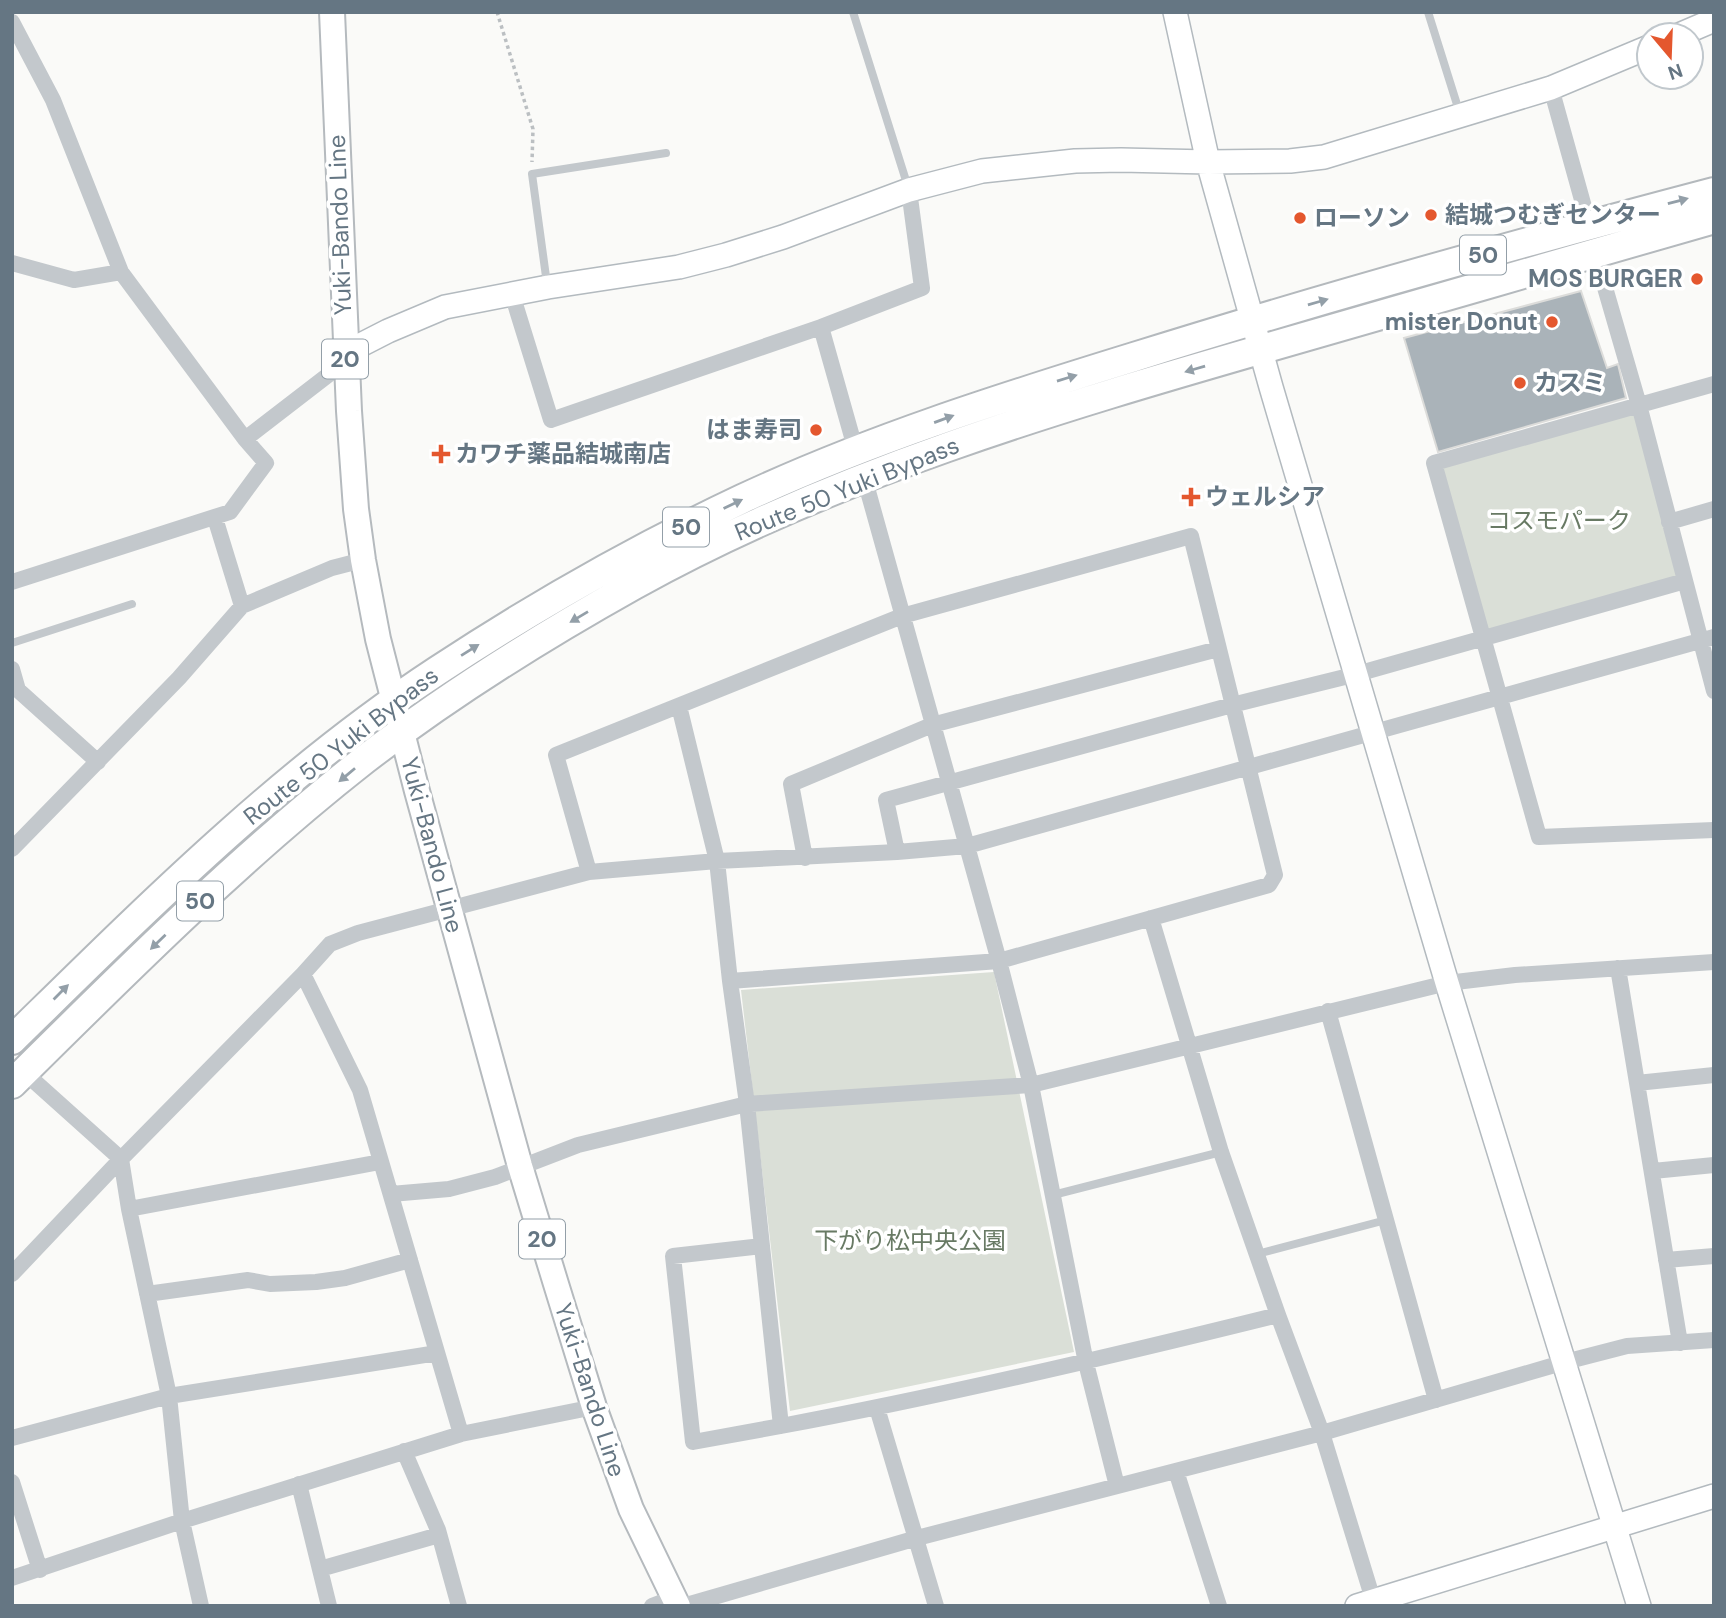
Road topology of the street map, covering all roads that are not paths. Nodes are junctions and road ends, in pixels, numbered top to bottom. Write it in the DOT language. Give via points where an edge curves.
graph roads {
  1 [pos="332,12"];
  2 [pos="853,12"];
  3 [pos="1175,12"];
  4 [pos="1428,12"];
  5 [pos="12,22"];
  6 [pos="1635,53"];
  7 [pos="1551,88"];
  8 [pos="1461,117"];
  9 [pos="666,153"];
  10 [pos="1208,162"];
  11 [pos="909,190"];
  12 [pos="1714,192"];
  13 [pos="1714,219"];
  14 [pos="1589,225"];
  15 [pos="1595,253"];
  16 [pos="12,263"];
  17 [pos="121,272"];
  18 [pos="548,287"];
  19 [pos="512,293"];
  20 [pos="1252,320"];
  21 [pos="821,327"];
  22 [pos="1261,350"];
  23 [pos="345,357"];
  24 [pos="1714,384"];
  25 [pos="1639,405"];
  26 [pos="245,439"];
  27 [pos="856,451"];
  28 [pos="864,477"];
  29 [pos="1714,509"];
  30 [pos="215,518"];
  31 [pos="1669,522"];
  32 [pos="363,560"];
  33 [pos="1685,581"];
  34 [pos="12,582"];
  35 [pos="132,604"];
  36 [pos="242,606"];
  37 [pos="902,617"];
  38 [pos="1483,637"];
  39 [pos="1707,639"];
  40 [pos="12,643"];
  41 [pos="1219,649"];
  42 [pos="12,669"];
  43 [pos="1357,674"];
  44 [pos="15,691"];
  45 [pos="1714,691"];
  46 [pos="1500,696"];
  47 [pos="393,701"];
  48 [pos="1232,705"];
  49 [pos="678,706"];
  50 [pos="932,725"];
  51 [pos="1374,730"];
  52 [pos="401,733"];
  53 [pos="98,762"];
  54 [pos="1247,766"];
  55 [pos="949,784"];
  56 [pos="1714,830"];
  57 [pos="967,846"];
  58 [pos="12,849"];
  59 [pos="897,852"];
  60 [pos="805,858"];
  61 [pos="717,862"];
  62 [pos="589,872"];
  63 [pos="449,910"];
  64 [pos="1151,918"];
  65 [pos="999,961"];
  66 [pos="1714,962"];
  67 [pos="1618,968"];
  68 [pos="303,974"];
  69 [pos="730,981"];
  70 [pos="1447,983"];
  71 [pos="1328,1012"];
  72 [pos="12,1040"];
  73 [pos="1189,1045"];
  74 [pos="1714,1076"];
  75 [pos="18,1078"];
  76 [pos="1637,1083"];
  77 [pos="1031,1085"];
  78 [pos="747,1104"];
  79 [pos="1221,1152"];
  80 [pos="121,1159"];
  81 [pos="380,1162"];
  82 [pos="1714,1165"];
  83 [pos="520,1166"];
  84 [pos="1653,1171"];
  85 [pos="391,1194"];
  86 [pos="1053,1195"];
  87 [pos="129,1209"];
  88 [pos="1386,1220"];
  89 [pos="762,1246"];
  90 [pos="1256,1254"];
  91 [pos="1714,1256"];
  92 [pos="1666,1260"];
  93 [pos="410,1261"];
  94 [pos="12,1274"];
  95 [pos="147,1294"];
  96 [pos="1278,1315"];
  97 [pos="1714,1340"];
  98 [pos="1680,1343"];
  99 [pos="437,1353"];
  100 [pos="1565,1362"];
  101 [pos="1086,1363"];
  102 [pos="169,1396"];
  103 [pos="1436,1400"];
  104 [pos="594,1407"];
  105 [pos="877,1408"];
  106 [pos="781,1426"];
  107 [pos="1322,1433"];
  108 [pos="461,1434"];
  109 [pos="12,1438"];
  110 [pos="404,1451"];
  111 [pos="1176,1471"];
  112 [pos="12,1482"];
  113 [pos="299,1484"];
  114 [pos="1117,1486"];
  115 [pos="1714,1496"];
  116 [pos="182,1521"];
  117 [pos="1615,1526"];
  118 [pos="439,1535"];
  119 [pos="917,1538"];
  120 [pos="320,1569"];
  121 [pos="40,1570"];
  122 [pos="12,1578"];
  123 [pos="672,1604"];
  124 [pos="1369,1604"];
  125 [pos="201,1606"];
  126 [pos="329,1606"];
  127 [pos="459,1606"];
  128 [pos="936,1606"];
  129 [pos="1219,1606"];
  130 [pos="1639,1606"];
  1 -- 23 [label="main road, Yuki-Bando Line / 20"];
  2 -- 11 [label="lane"];
  3 -- 10 [label="street"];
  4 -- 8 [label="lane"];
  5 -- 17 [label="street" via="53,100"];
  6 -- 7 [label="street"];
  7 -- 8 [label="street"];
  7 -- 14 [label="street"];
  8 -- 10 [label="street" via="1324,157"];
  9 -- 18 [label="lane" via="532,174"];
  10 -- 11 [label="street" via="1075,161 982,171"];
  10 -- 20 [label="street"];
  11 -- 18 [label="street" via="726,256"];
  11 -- 21 [label="street" via="922,288"];
  14 -- 12 [label="highway, Route 50 Yuki Bypass / 50, one-way"];
  13 -- 15 [label="highway, Route 50 Yuki Bypass / 50"];
  20 -- 14 [label="highway, Route 50 Yuki Bypass / 50, one-way"];
  15 -- 22 [label="highway, Route 50 Yuki Bypass / 50"];
  15 -- 25 [label="street"];
  16 -- 17 [label="street" via="74,280"];
  17 -- 26 [label="street"];
  18 -- 19 [label="street"];
  19 -- 21 [label="street" via="551,420"];
  19 -- 23 [label="street" via="445,307 388,331"];
  20 -- 22 [label="street"];
  27 -- 20 [label="highway, Route 50 Yuki Bypass / 50, one-way" via="1002,398"];
  21 -- 27 [label="street"];
  22 -- 28 [label="highway, Route 50 Yuki Bypass / 50, one-way" via="1036,417"];
  22 -- 43 [label="street"];
  23 -- 26 [label="street"];
  23 -- 32 [label="main road, Yuki-Bando Line / 20"];
  24 -- 25 [label="street"];
  25 -- 31 [label="street"];
  25 -- 38 [label="street" via="1434,463"];
  26 -- 30 [label="street" via="266,463 230,512"];
  47 -- 27 [label="highway, Route 50 Yuki Bypass / 50, one-way" via="509,625 625,558 742,499"];
  28 -- 37 [label="street"];
  28 -- 52 [label="highway, Route 50 Yuki Bypass / 50, one-way" via="638,583 519,653"];
  29 -- 31 [label="street"];
  30 -- 34 [label="street"];
  30 -- 36 [label="street"];
  31 -- 33 [label="street"];
  32 -- 36 [label="street" via="332,568"];
  32 -- 47 [label="main road, Yuki-Bando Line / 20"];
  33 -- 38 [label="street"];
  33 -- 39 [label="street"];
  35 -- 40 [label="lane"];
  36 -- 53 [label="street"];
  37 -- 41 [label="street" via="1191,536"];
  37 -- 49 [label="street"];
  37 -- 50 [label="street"];
  38 -- 43 [label="street"];
  38 -- 46 [label="street"];
  39 -- 45 [label="street"];
  39 -- 46 [label="street"];
  41 -- 48 [label="street"];
  41 -- 50 [label="street"];
  42 -- 44 [label="street"];
  43 -- 48 [label="street"];
  43 -- 51 [label="street"];
  44 -- 53 [label="street"];
  46 -- 51 [label="street"];
  46 -- 56 [label="street" via="1539,836"];
  47 -- 52 [label="main road, Yuki-Bando Line / 20"];
  72 -- 47 [label="highway, Route 50 Yuki Bypass / 50, one-way" via="206,854 282,787"];
  48 -- 54 [label="street"];
  48 -- 55 [label="street"];
  49 -- 61 [label="street"];
  49 -- 62 [label="street" via="556,755"];
  50 -- 55 [label="street"];
  50 -- 60 [label="street" via="790,784"];
  51 -- 54 [label="street"];
  51 -- 70 [label="street"];
  52 -- 63 [label="main road, Yuki-Bando Line / 20"];
  52 -- 75 [label="highway, Route 50 Yuki Bypass / 50, one-way" via="212,890"];
  53 -- 58 [label="street"];
  54 -- 57 [label="street"];
  54 -- 64 [label="street" via="1275,875 1269,885"];
  55 -- 57 [label="street"];
  55 -- 59 [label="street" via="886,800"];
  57 -- 59 [label="street"];
  57 -- 65 [label="street"];
  59 -- 60 [label="street"];
  60 -- 61 [label="street"];
  61 -- 62 [label="street"];
  61 -- 69 [label="street"];
  62 -- 63 [label="street"];
  63 -- 68 [label="street" via="330,944"];
  63 -- 83 [label="main road, Yuki-Bando Line / 20"];
  64 -- 65 [label="street"];
  64 -- 73 [label="street"];
  65 -- 69 [label="street"];
  65 -- 77 [label="street"];
  66 -- 67 [label="street"];
  67 -- 70 [label="street"];
  67 -- 76 [label="street"];
  68 -- 80 [label="street"];
  68 -- 81 [label="street" via="360,1090"];
  69 -- 78 [label="street"];
  70 -- 71 [label="street"];
  70 -- 100 [label="street"];
  71 -- 73 [label="street"];
  71 -- 88 [label="street"];
  73 -- 77 [label="street"];
  73 -- 79 [label="street"];
  74 -- 76 [label="street"];
  75 -- 80 [label="street"];
  76 -- 84 [label="street"];
  77 -- 78 [label="street"];
  77 -- 86 [label="street"];
  78 -- 83 [label="street" via="578,1146"];
  78 -- 89 [label="street"];
  79 -- 86 [label="lane"];
  79 -- 90 [label="street"];
  80 -- 87 [label="street"];
  80 -- 94 [label="street"];
  81 -- 85 [label="street"];
  81 -- 87 [label="street"];
  82 -- 84 [label="street"];
  83 -- 85 [label="street" via="449,1189"];
  83 -- 104 [label="main road, Yuki-Bando Line / 20"];
  84 -- 92 [label="street"];
  85 -- 93 [label="street"];
  86 -- 101 [label="street"];
  87 -- 95 [label="street"];
  88 -- 90 [label="lane"];
  88 -- 103 [label="street"];
  89 -- 106 [label="street"];
  89 -- 106 [label="street" via="673,1256 693,1442"];
  90 -- 96 [label="street"];
  91 -- 92 [label="street"];
  92 -- 98 [label="street"];
  93 -- 95 [label="street" via="316,1282 248,1280"];
  93 -- 99 [label="street"];
  95 -- 102 [label="street"];
  96 -- 101 [label="street"];
  96 -- 107 [label="street"];
  97 -- 98 [label="street"];
  98 -- 100 [label="street" via="1627,1346"];
  99 -- 102 [label="street"];
  99 -- 108 [label="street"];
  100 -- 103 [label="street"];
  100 -- 117 [label="street"];
  101 -- 105 [label="street"];
  101 -- 114 [label="street"];
  102 -- 109 [label="street"];
  102 -- 116 [label="street"];
  103 -- 107 [label="street"];
  104 -- 108 [label="street"];
  104 -- 123 [label="main road, Yuki-Bando Line / 20"];
  105 -- 106 [label="street"];
  105 -- 119 [label="street"];
  107 -- 111 [label="street"];
  107 -- 124 [label="street"];
  108 -- 110 [label="street"];
  110 -- 113 [label="street"];
  110 -- 118 [label="street"];
  111 -- 114 [label="street"];
  111 -- 129 [label="street"];
  112 -- 121 [label="street"];
  113 -- 116 [label="street"];
  113 -- 120 [label="street"];
  114 -- 119 [label="street"];
  115 -- 117 [label="street"];
  116 -- 121 [label="street"];
  116 -- 125 [label="street"];
  117 -- 124 [label="street"];
  117 -- 130 [label="street"];
  118 -- 120 [label="street"];
  118 -- 127 [label="street"];
  119 -- 123 [label="street"];
  119 -- 128 [label="street"];
  120 -- 126 [label="street"];
  121 -- 122 [label="street"];
}
